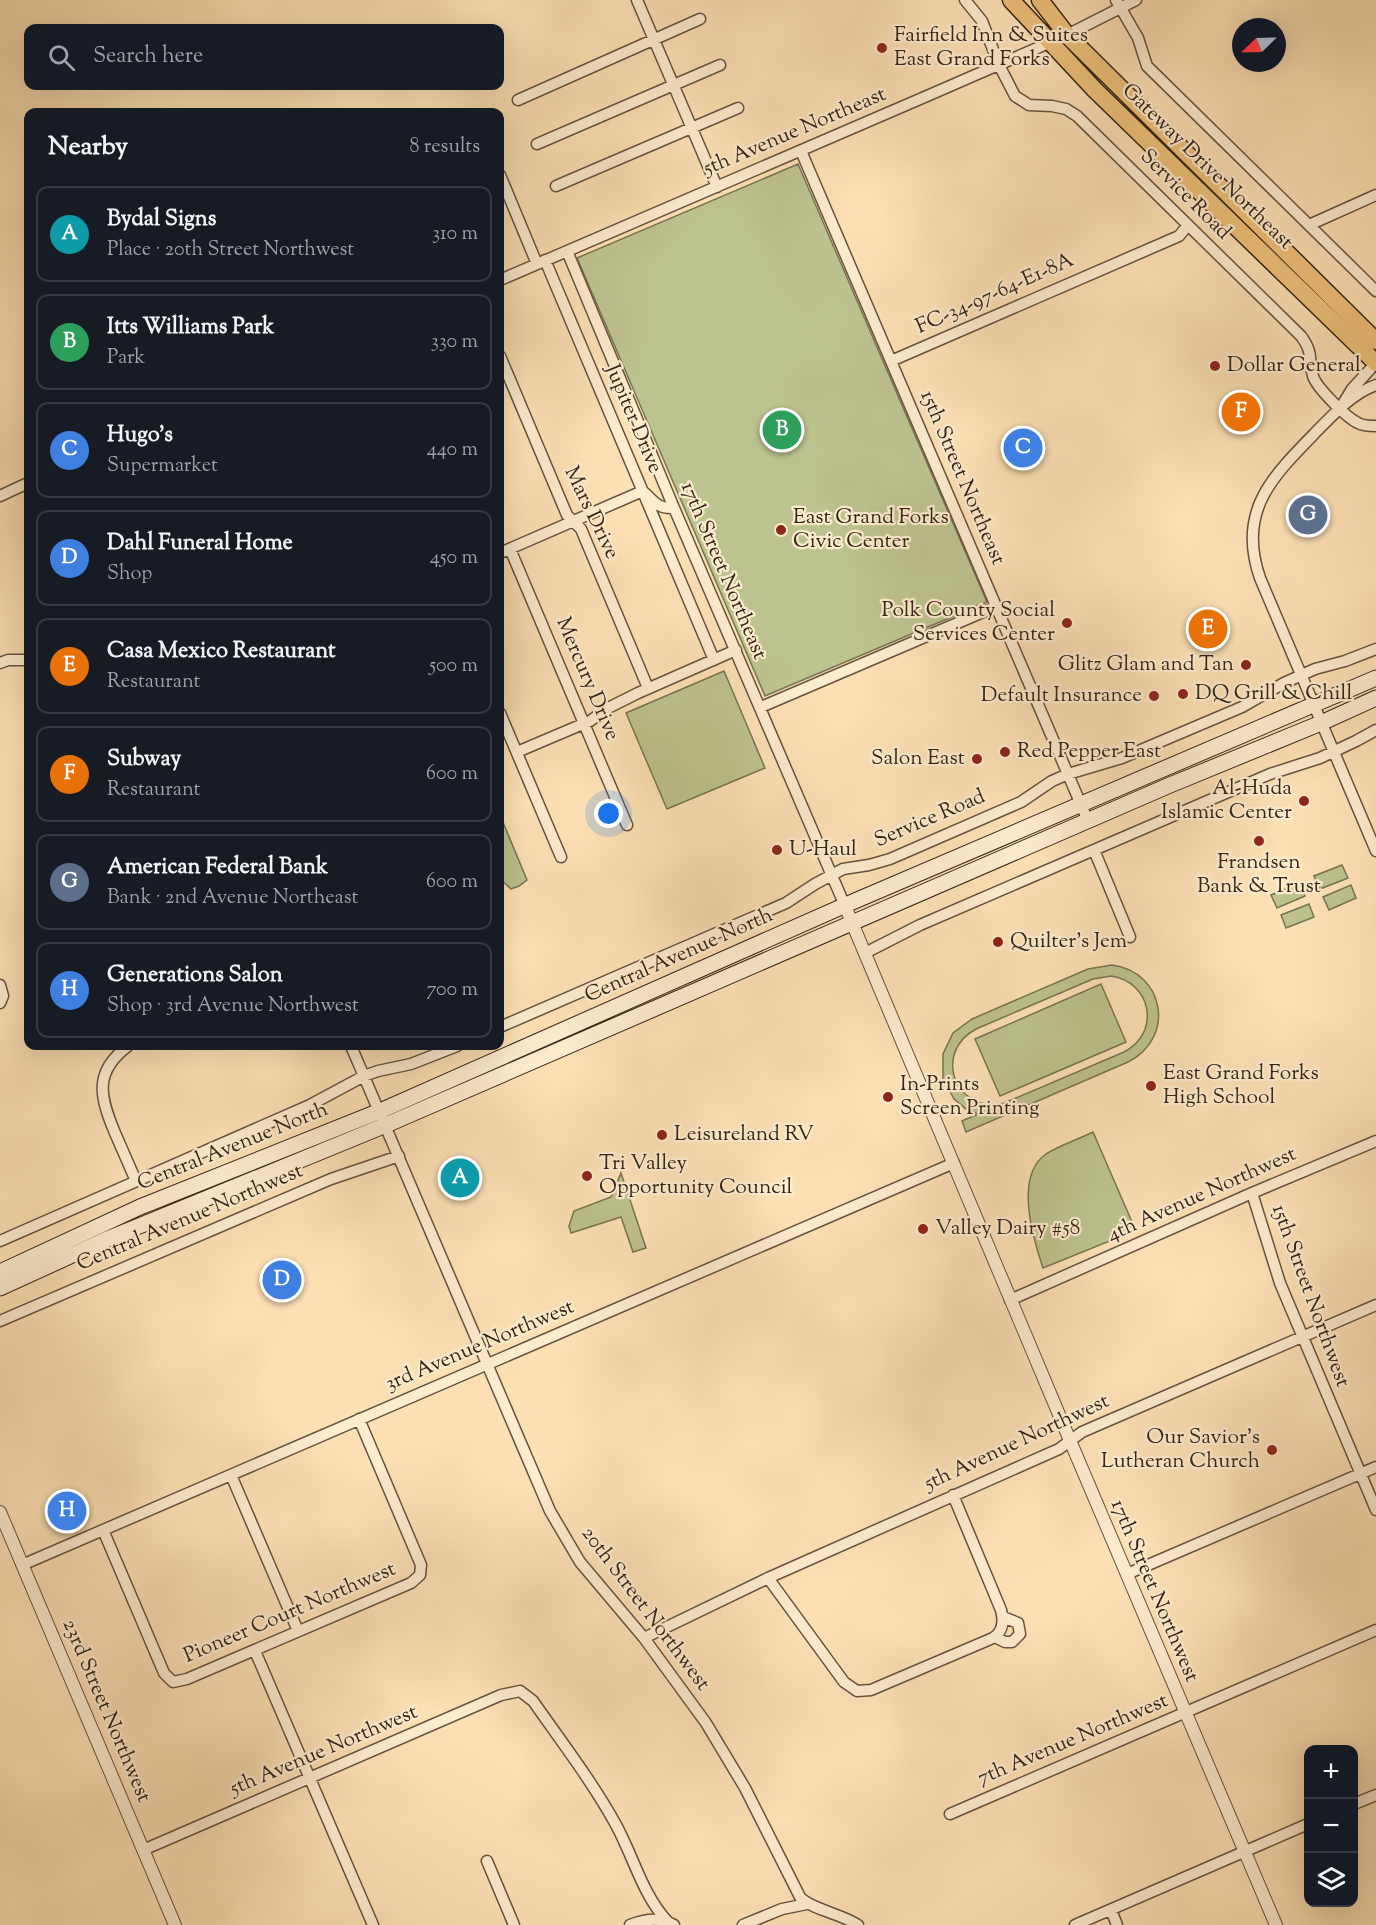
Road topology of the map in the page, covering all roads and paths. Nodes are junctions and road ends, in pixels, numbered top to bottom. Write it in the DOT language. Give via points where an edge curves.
graph roads {
  1 [pos="637,0"];
  2 [pos="965,0"];
  3 [pos="1011,0"];
  4 [pos="1040,0"];
  5 [pos="1136,0"];
  6 [pos="1119,4"];
  7 [pos="700,19"];
  8 [pos="1067,35"];
  9 [pos="653,40"];
  10 [pos="1049,42"];
  11 [pos="720,65"];
  12 [pos="999,65"];
  13 [pos="673,84"];
  14 [pos="518,100"];
  15 [pos="738,108"];
  16 [pos="691,128"];
  17 [pos="537,144"];
  18 [pos="801,151"];
  19 [pos="504,183"];
  20 [pos="556,186"];
  21 [pos="717,187"];
  22 [pos="1376,195"];
  23 [pos="1188,225"];
  24 [pos="1310,225"];
  25 [pos="567,251"];
  26 [pos="541,262"];
  27 [pos="504,278"];
  28 [pos="1376,291"];
  29 [pos="1376,340"];
  30 [pos="891,361"];
  31 [pos="1376,363"];
  32 [pos="504,365"];
  33 [pos="1376,385"];
  34 [pos="1340,407"];
  35 [pos="1376,426"];
  36 [pos="24,485"];
  37 [pos="642,492"];
  38 [pos="0,496"];
  39 [pos="674,508"];
  40 [pos="574,522"];
  41 [pos="505,551"];
  42 [pos="995,607"];
  43 [pos="1376,649"];
  44 [pos="736,650"];
  45 [pos="24,660"];
  46 [pos="714,660"];
  47 [pos="0,663"];
  48 [pos="1301,675"];
  49 [pos="1376,678"];
  50 [pos="648,688"];
  51 [pos="1376,698"];
  52 [pos="1313,705"];
  53 [pos="761,707"];
  54 [pos="504,721"];
  55 [pos="584,723"];
  56 [pos="1321,723"];
  57 [pos="1376,730"];
  58 [pos="517,752"];
  59 [pos="1333,752"];
  60 [pos="1068,774"];
  61 [pos="1081,804"];
  62 [pos="1088,821"];
  63 [pos="627,825"];
  64 [pos="1094,850"];
  65 [pos="1376,850"];
  66 [pos="561,857"];
  67 [pos="832,875"];
  68 [pos="845,906"];
  69 [pos="852,923"];
  70 [pos="1130,937"];
  71 [pos="864,953"];
  72 [pos="0,985"];
  73 [pos="0,1003"];
  74 [pos="504,1025"];
  75 [pos="123,1050"];
  76 [pos="353,1050"];
  77 [pos="447,1050"];
  78 [pos="364,1076"];
  79 [pos="380,1110"];
  80 [pos="386,1125"];
  81 [pos="1376,1141"];
  82 [pos="399,1156"];
  83 [pos="954,1163"];
  84 [pos="136,1181"];
  85 [pos="1252,1193"];
  86 [pos="0,1241"];
  87 [pos="0,1272"];
  88 [pos="0,1288"];
  89 [pos="1010,1300"];
  90 [pos="1376,1305"];
  91 [pos="0,1321"];
  92 [pos="1302,1338"];
  93 [pos="487,1365"];
  94 [pos="359,1419"];
  95 [pos="1070,1441"];
  96 [pos="1376,1467"];
  97 [pos="1360,1474"];
  98 [pos="231,1475"];
  99 [pos="953,1495"];
  100 [pos="1376,1510"];
  101 [pos="0,1512"];
  102 [pos="102,1530"];
  103 [pos="22,1565"];
  104 [pos="1127,1575"];
  105 [pos="768,1578"];
  106 [pos="1003,1617"];
  107 [pos="1376,1630"];
  108 [pos="298,1631"];
  109 [pos="995,1637"];
  110 [pos="644,1638"];
  111 [pos="255,1651"];
  112 [pos="1185,1714"];
  113 [pos="310,1778"];
  114 [pos="1376,1795"];
  115 [pos="1358,1802"];
  116 [pos="950,1814"];
  117 [pos="1304,1826"];
  118 [pos="143,1850"];
  119 [pos="1245,1851"];
  120 [pos="487,1861"];
  121 [pos="807,1904"];
  122 [pos="1111,1910"];
  123 [pos="670,1923"];
  124 [pos="175,1925"];
  125 [pos="373,1925"];
  126 [pos="514,1925"];
  127 [pos="630,1925"];
  128 [pos="743,1925"];
  129 [pos="858,1925"];
  130 [pos="1075,1925"];
  131 [pos="1117,1925"];
  132 [pos="1276,1925"];
  1 -- 9 [label="street"];
  2 -- 12 [label="street, Service Road" via="982,21"];
  3 -- 10 [label="highway, Gateway Drive Northeast"];
  4 -- 8 [label="highway, Gateway Drive Northeast"];
  5 -- 6 [label="street, 5th Avenue Northeast"];
  6 -- 8 [label="street, 5th Avenue Northeast"];
  6 -- 24 [label="street" via="1138,38 1147,66"];
  7 -- 9 [label="street"];
  8 -- 10 [label="street, 5th Avenue Northeast"];
  8 -- 29 [label="highway, Gateway Drive Northeast"];
  9 -- 13 [label="street"];
  9 -- 14 [label="street"];
  10 -- 12 [label="street, 5th Avenue Northeast"];
  10 -- 31 [label="highway, Gateway Drive Northeast"];
  11 -- 13 [label="street"];
  12 -- 18 [label="street, 5th Avenue Northeast"];
  12 -- 23 [label="street, Service Road" via="1015,96 1029,105 1066,109 1077,116"];
  13 -- 16 [label="street"];
  13 -- 17 [label="street"];
  15 -- 16 [label="street"];
  16 -- 20 [label="street"];
  16 -- 21 [label="street"];
  18 -- 21 [label="street, 5th Avenue Northeast"];
  18 -- 30 [label="street, 15th Street Northeast"];
  19 -- 26 [label="street, Jupiter Drive"];
  21 -- 25 [label="street, 5th Avenue Northeast"];
  22 -- 24 [label="street"];
  23 -- 30 [label="street, FC-34-97-64-E1-8A" via="1179,236"];
  23 -- 34 [label="street, Service Road" via="1301,336 1311,356 1313,378"];
  24 -- 28 [label="street"];
  25 -- 26 [label="street, 5th Avenue Northeast"];
  25 -- 39 [label="street, 17th Street Northeast"];
  26 -- 27 [label="street, 5th Avenue Northeast"];
  26 -- 37 [label="street, Jupiter Drive"];
  30 -- 42 [label="street, 15th Street Northeast"];
  31 -- 34 [label="street"];
  32 -- 40 [label="street, Mars Drive" via="567,515"];
  33 -- 34 [label="street"];
  34 -- 35 [label="street, Service Road" via="1360,424"];
  34 -- 48 [label="street" via="1280,468 1259,502 1252,528 1260,578"];
  36 -- 38 [label="street"];
  37 -- 39 [label="street" via="657,506"];
  37 -- 40 [label="street"];
  37 -- 46 [label="street, Jupiter Drive"];
  39 -- 44 [label="street, 17th Street Northeast"];
  40 -- 41 [label="street"];
  40 -- 50 [label="street, Mars Drive" via="581,529"];
  41 -- 55 [label="street, Mercury Drive"];
  42 -- 53 [label="street"];
  42 -- 60 [label="street, 15th Street Northeast"];
  43 -- 48 [label="street, Service Road"];
  44 -- 46 [label="street"];
  44 -- 53 [label="street, 17th Street Northeast"];
  45 -- 47 [label="street"];
  46 -- 50 [label="street"];
  48 -- 52 [label="street"];
  48 -- 60 [label="street, Service Road" via="1242,707 1138,752"];
  49 -- 52 [label="main road, Central Avenue North"];
  50 -- 55 [label="street"];
  51 -- 56 [label="main road, Central Avenue North"];
  52 -- 56 [label="street"];
  52 -- 61 [label="main road, Central Avenue North"];
  53 -- 67 [label="street, 17th Street Northeast"];
  54 -- 58 [label="street"];
  55 -- 58 [label="street"];
  55 -- 63 [label="street, Mercury Drive"];
  56 -- 59 [label="street"];
  56 -- 62 [label="main road, Central Avenue North"];
  57 -- 59 [label="street"];
  58 -- 66 [label="street"];
  59 -- 64 [label="street" via="1270,774"];
  59 -- 65 [label="street"];
  60 -- 61 [label="street, 15th Street Northeast"];
  60 -- 67 [label="street, Service Road" via="1021,802 890,859 849,867"];
  61 -- 62 [label="street, 15th Street Northeast"];
  61 -- 68 [label="main road, Central Avenue North"];
  62 -- 69 [label="main road, Central Avenue North"];
  64 -- 70 [label="street"];
  64 -- 71 [label="street"];
  67 -- 68 [label="street, 17th Street Northeast"];
  67 -- 74 [label="street, Service Road" via="786,903"];
  68 -- 69 [label="street, 17th Street Northwest"];
  68 -- 79 [label="main road, Central Avenue North"];
  69 -- 71 [label="street, 17th Street Northwest"];
  69 -- 80 [label="main road, Central Avenue North"];
  71 -- 83 [label="street, 17th Street Northwest"];
  72 -- 73 [label="street"];
  75 -- 84 [label="street" via="108,1066 102,1099"];
  76 -- 78 [label="street, 20th Street Northwest"];
  77 -- 78 [label="street"];
  78 -- 79 [label="street, 20th Street Northwest"];
  78 -- 84 [label="street" via="310,1106"];
  79 -- 80 [label="street, 20th Street Northwest"];
  79 -- 87 [label="main road, Central Avenue North" via="140,1207"];
  80 -- 82 [label="street, 20th Street Northwest"];
  80 -- 88 [label="main road, Central Avenue North" via="105,1240"];
  81 -- 85 [label="street, 4th Avenue Northwest"];
  82 -- 91 [label="street, Central Avenue Northwest" via="331,1179"];
  82 -- 93 [label="street, 20th Street Northwest"];
  83 -- 89 [label="street, 17th Street Northwest"];
  83 -- 93 [label="street, 3rd Avenue Northwest"];
  84 -- 86 [label="street"];
  85 -- 89 [label="street, 4th Avenue Northwest"];
  85 -- 92 [label="street, 15th Street Northwest" via="1274,1268"];
  89 -- 95 [label="street, 17th Street Northwest"];
  90 -- 92 [label="street, 5th Avenue Northwest"];
  92 -- 95 [label="street, 5th Avenue Northwest" via="1082,1432"];
  92 -- 97 [label="street, 15th Street Northwest"];
  93 -- 94 [label="street, 3rd Avenue Northwest"];
  93 -- 110 [label="street, 20th Street Northwest" via="550,1511 580,1562"];
  94 -- 98 [label="street, 3rd Avenue Northwest"];
  94 -- 108 [label="street, Pioneer Court Northwest" via="422,1568 420,1575 411,1583"];
  95 -- 99 [label="street, 5th Avenue Northwest"];
  95 -- 104 [label="street, 17th Street Northwest"];
  96 -- 97 [label="street"];
  97 -- 100 [label="street, 15th Street Northwest"];
  97 -- 104 [label="street"];
  98 -- 102 [label="street, 3rd Avenue Northwest"];
  98 -- 108 [label="street"];
  99 -- 105 [label="street, 5th Avenue Northwest"];
  99 -- 106 [label="street"];
  101 -- 103 [label="street, 23rd Street Northwest"];
  102 -- 103 [label="street, 3rd Avenue Northwest"];
  102 -- 111 [label="street, Pioneer Court Northwest" via="164,1673 171,1681 180,1682"];
  103 -- 118 [label="street, 23rd Street Northwest"];
  104 -- 112 [label="street, 17th Street Northwest"];
  105 -- 109 [label="street" via="844,1682 857,1691 871,1690"];
  105 -- 110 [label="street, 5th Avenue Northwest"];
  106 -- 109 [label="street"];
  106 -- 109 [label="street" via="1018,1623 1020,1634 1012,1642"];
  107 -- 112 [label="street, 7th Avenue Northwest"];
  108 -- 111 [label="street, Pioneer Court Northwest"];
  110 -- 121 [label="street, 20th Street Northwest" via="726,1755 794,1887"];
  111 -- 113 [label="street"];
  112 -- 116 [label="street, 7th Avenue Northwest"];
  112 -- 119 [label="street, 17th Street Northwest"];
  113 -- 118 [label="street, 5th Avenue Northwest"];
  113 -- 123 [label="street, 5th Avenue Northwest" via="501,1695 520,1691 533,1701 601,1797 652,1903"];
  113 -- 125 [label="street"];
  114 -- 115 [label="street"];
  117 -- 119 [label="street"];
  118 -- 124 [label="street, 23rd Street Northwest"];
  119 -- 122 [label="street"];
  119 -- 132 [label="street, 17th Street Northwest"];
  120 -- 126 [label="street"];
  121 -- 128 [label="street" via="782,1909"];
  121 -- 129 [label="street"];
  122 -- 130 [label="street"];
  122 -- 131 [label="street"];
  123 -- 127 [label="street" via="652,1920"];
}
